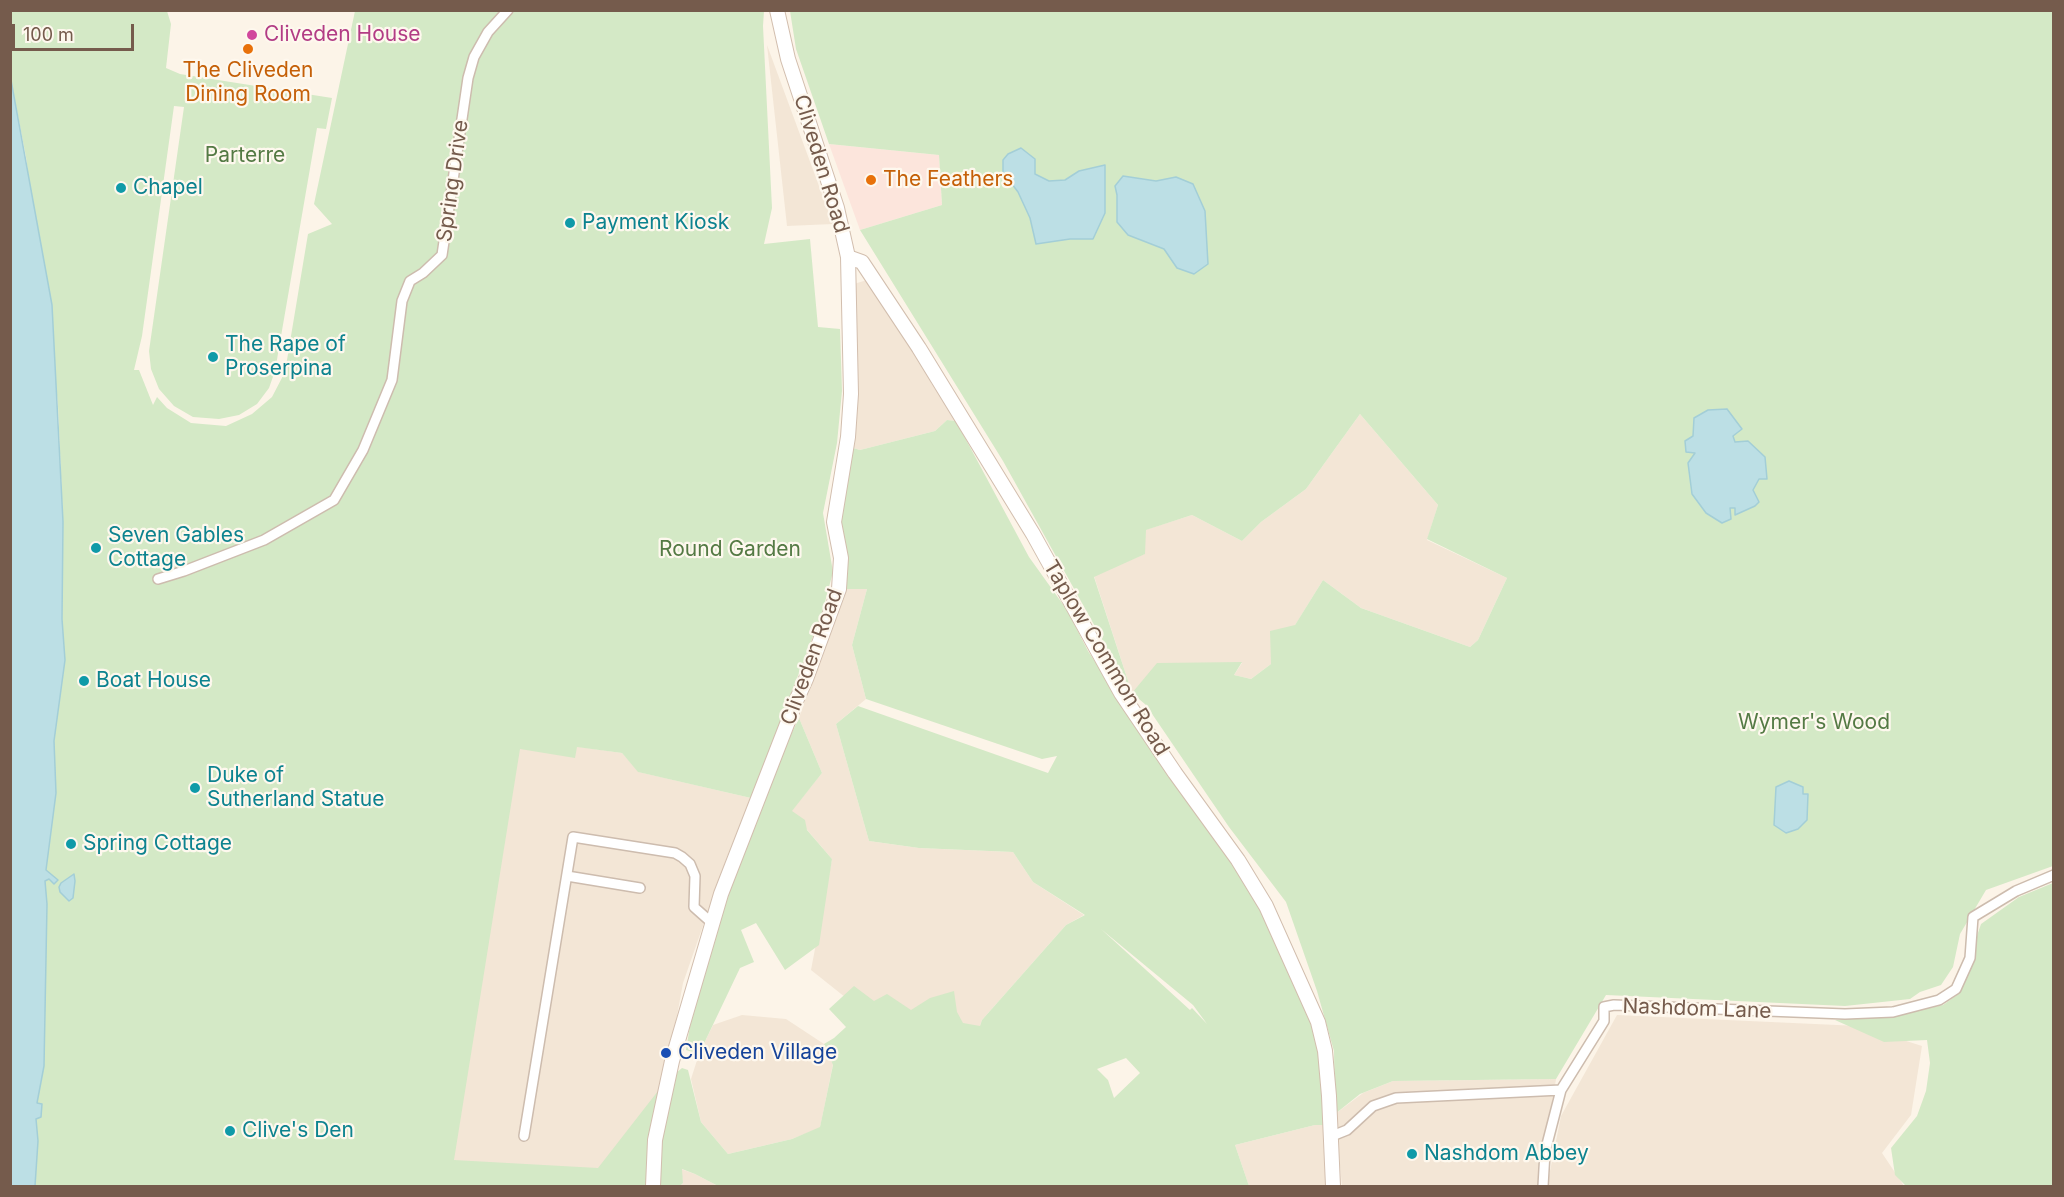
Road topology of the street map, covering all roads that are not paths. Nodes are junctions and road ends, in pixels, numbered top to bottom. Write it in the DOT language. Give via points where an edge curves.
graph roads {
  1 [pos="508,10"];
  2 [pos="777,10"];
  3 [pos="848,256"];
  4 [pos="158,579"];
  5 [pos="2054,875"];
  6 [pos="567,876"];
  7 [pos="640,888"];
  8 [pos="712,922"];
  9 [pos="1561,1090"];
  10 [pos="524,1136"];
  11 [pos="1332,1136"];
  12 [pos="653,1186"];
  13 [pos="1333,1186"];
  14 [pos="1543,1186"];
  1 -- 4 [label="street, Spring Drive" via="488,32 468,78 442,255 410,281 402,301 392,380 363,450 334,500 264,540"];
  2 -- 3 [label="street, Cliveden Road" via="788,59 837,208"];
  3 -- 8 [label="street, Cliveden Road" via="851,394 834,522 842,558 839,589"];
  3 -- 11 [label="street, Taplow Common Road" via="862,262 919,348 1033,534 1121,693 1266,906 1318,1022"];
  5 -- 9 [label="street, Nashdom Lane" via="1973,916 1970,958 1956,989 1939,1000 1893,1011 1845,1014 1604,1007 1604,1021"];
  6 -- 7 [label="street"];
  6 -- 8 [label="street" via="573,837 675,853 693,869 694,907"];
  6 -- 10 [label="street"];
  8 -- 12 [label="street, Cliveden Road" via="672,1061 655,1140"];
  9 -- 11 [label="street" via="1396,1098 1373,1106 1347,1130"];
  9 -- 14 [label="street" via="1545,1152"];
  11 -- 13 [label="street, Taplow Common Road"];
}
